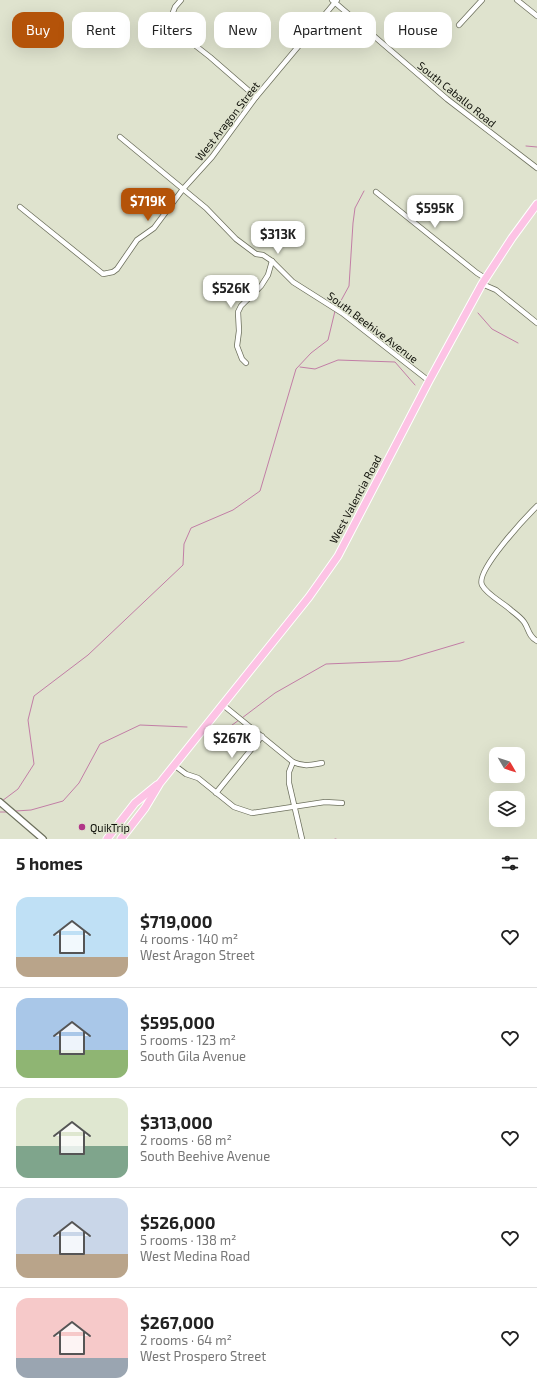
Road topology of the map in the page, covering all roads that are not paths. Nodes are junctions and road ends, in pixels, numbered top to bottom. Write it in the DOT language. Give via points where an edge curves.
graph roads {
  1 [pos="181,0"];
  2 [pos="482,0"];
  3 [pos="517,0"];
  4 [pos="334,1"];
  5 [pos="537,16"];
  6 [pos="459,25"];
  7 [pos="256,97"];
  8 [pos="120,137"];
  9 [pos="537,168"];
  10 [pos="183,188"];
  11 [pos="376,192"];
  12 [pos="537,204"];
  13 [pos="20,207"];
  14 [pos="272,261"];
  15 [pos="484,281"];
  16 [pos="537,323"];
  17 [pos="246,363"];
  18 [pos="429,381"];
  19 [pos="537,506"];
  20 [pos="537,641"];
  21 [pos="222,705"];
  22 [pos="262,736"];
  23 [pos="293,762"];
  24 [pos="322,764"];
  25 [pos="174,765"];
  26 [pos="160,783"];
  27 [pos="216,793"];
  28 [pos="0,802"];
  29 [pos="342,803"];
  30 [pos="295,807"];
  31 [pos="42,839"];
  32 [pos="107,839"];
  33 [pos="121,839"];
  34 [pos="302,839"];
  1 -- 7 [label="street" via="170,20 178,32"];
  2 -- 6 [label="street"];
  3 -- 5 [label="street"];
  4 -- 7 [label="street, West Aragon Street"];
  4 -- 9 [label="street, South Caballo Road" via="447,99"];
  7 -- 10 [label="street, West Aragon Street" via="212,158"];
  8 -- 10 [label="street, South Beehive Avenue"];
  10 -- 13 [label="street, West Aragon Street" via="154,228 137,240 117,269 109,274 103,274"];
  10 -- 14 [label="street, South Beehive Avenue" via="236,239 256,254"];
  11 -- 15 [label="street"];
  12 -- 15 [label="main road, West Valencia Road"];
  14 -- 17 [label="street" via="261,286 238,312 239,331 236,346"];
  14 -- 18 [label="street, South Beehive Avenue" via="293,282 342,313"];
  15 -- 16 [label="street"];
  15 -- 18 [label="main road, West Valencia Road"];
  18 -- 21 [label="main road, West Valencia Road" via="338,556 312,593"];
  19 -- 20 [label="street" via="492,558 482,574 481,581 485,590 523,621 529,635"];
  21 -- 22 [label="street"];
  21 -- 25 [label="main road, West Valencia Road"];
  22 -- 23 [label="street"];
  22 -- 27 [label="street"];
  23 -- 24 [label="street" via="308,766"];
  23 -- 30 [label="street" via="289,772 289,783"];
  25 -- 26 [label="main road, West Valencia Road"];
  25 -- 27 [label="street" via="186,774 198,778"];
  26 -- 32 [label="main road, West Valencia Road" via="135,803"];
  26 -- 33 [label="main road, West Valencia Road"];
  27 -- 30 [label="street" via="234,807 252,813"];
  28 -- 31 [label="street"];
  29 -- 30 [label="street" via="326,802"];
  30 -- 34 [label="street"];
}
